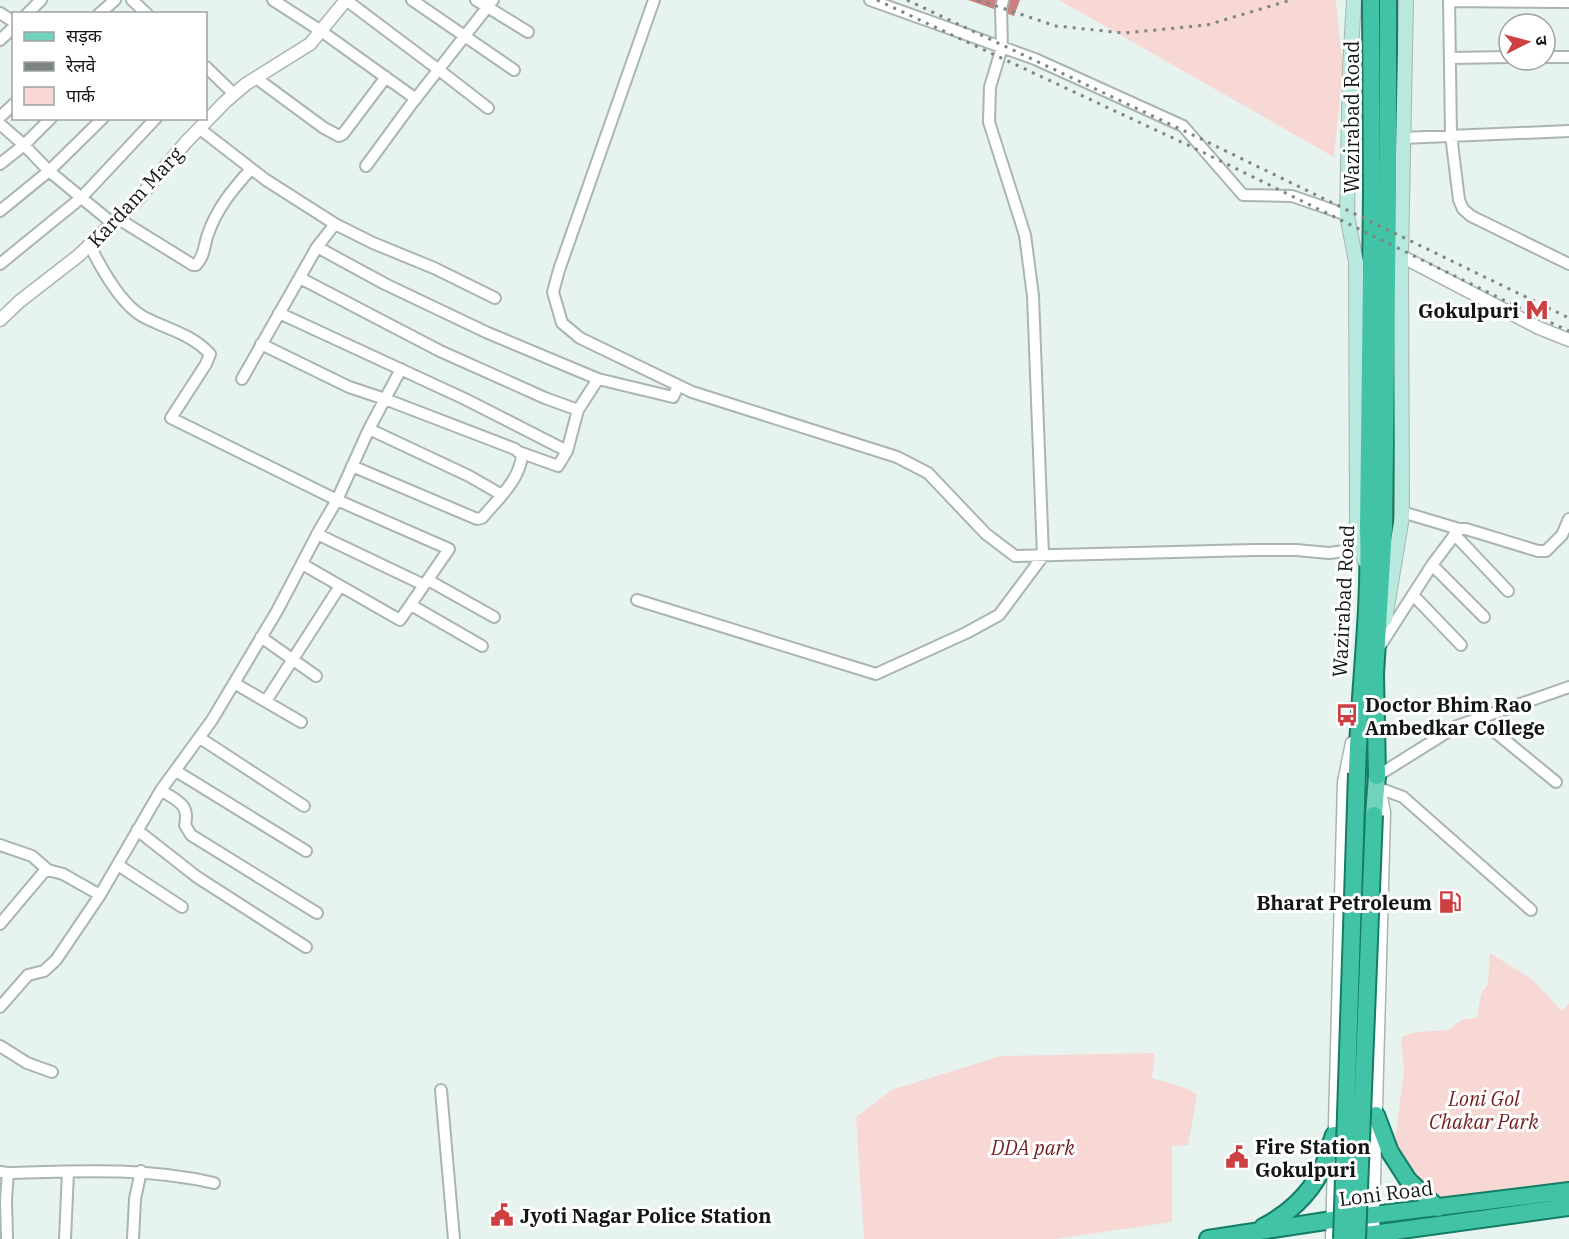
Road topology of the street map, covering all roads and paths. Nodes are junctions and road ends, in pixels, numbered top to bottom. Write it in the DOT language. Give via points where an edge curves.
graph roads {
  1 [pos="41,0"];
  2 [pos="115,0"];
  3 [pos="132,0"];
  4 [pos="273,0"];
  5 [pos="346,0"];
  6 [pos="412,0"];
  7 [pos="476,0"];
  8 [pos="654,0"];
  9 [pos="870,0"];
  10 [pos="1003,0"];
  11 [pos="1354,0"];
  12 [pos="1371,0"];
  13 [pos="1388,0"];
  14 [pos="1406,0"];
  15 [pos="1449,0"];
  16 [pos="1569,2"];
  17 [pos="490,4"];
  18 [pos="29,12"];
  19 [pos="101,12"];
  20 [pos="145,12"];
  21 [pos="12,29"];
  22 [pos="321,31"];
  23 [pos="528,33"];
  24 [pos="465,38"];
  25 [pos="0,40"];
  26 [pos="1002,47"];
  27 [pos="1497,57"];
  28 [pos="1450,58"];
  29 [pos="207,67"];
  30 [pos="439,70"];
  31 [pos="514,70"];
  32 [pos="386,77"];
  33 [pos="256,78"];
  34 [pos="234,94"];
  35 [pos="416,99"];
  36 [pos="12,106"];
  37 [pos="488,108"];
  38 [pos="0,117"];
  39 [pos="49,120"];
  40 [pos="102,120"];
  41 [pos="154,120"];
  42 [pos="0,124"];
  43 [pos="200,129"];
  44 [pos="1569,131"];
  45 [pos="1451,135"];
  46 [pos="1402,138"];
  47 [pos="24,145"];
  48 [pos="0,164"];
  49 [pos="366,166"];
  50 [pos="251,169"];
  51 [pos="50,171"];
  52 [pos="81,198"];
  53 [pos="0,211"];
  54 [pos="1347,215"];
  55 [pos="114,221"];
  56 [pos="335,224"];
  57 [pos="90,246"];
  58 [pos="317,247"];
  59 [pos="1401,256"];
  60 [pos="0,264"];
  61 [pos="1569,264"];
  62 [pos="300,278"];
  63 [pos="495,298"];
  64 [pos="279,313"];
  65 [pos="0,320"];
  66 [pos="1569,340"];
  67 [pos="261,344"];
  68 [pos="401,369"];
  69 [pos="242,379"];
  70 [pos="598,380"];
  71 [pos="678,386"];
  72 [pos="385,399"];
  73 [pos="578,410"];
  74 [pos="369,429"];
  75 [pos="567,451"];
  76 [pos="519,452"];
  77 [pos="352,466"];
  78 [pos="502,495"];
  79 [pos="338,500"];
  80 [pos="1402,512"];
  81 [pos="1569,519"];
  82 [pos="1376,529"];
  83 [pos="1456,532"];
  84 [pos="317,534"];
  85 [pos="1360,549"];
  86 [pos="1043,556"];
  87 [pos="302,564"];
  88 [pos="1432,565"];
  89 [pos="1369,572"];
  90 [pos="426,582"];
  91 [pos="340,586"];
  92 [pos="1508,591"];
  93 [pos="1413,595"];
  94 [pos="637,600"];
  95 [pos="411,605"];
  96 [pos="494,617"];
  97 [pos="1484,617"];
  98 [pos="261,637"];
  99 [pos="1461,645"];
  100 [pos="482,646"];
  101 [pos="1380,646"];
  102 [pos="292,659"];
  103 [pos="1375,674"];
  104 [pos="316,676"];
  105 [pos="234,683"];
  106 [pos="1566,690"];
  107 [pos="266,701"];
  108 [pos="1358,712"];
  109 [pos="1478,718"];
  110 [pos="301,722"];
  111 [pos="200,738"];
  112 [pos="176,771"];
  113 [pos="1378,782"];
  114 [pos="1556,782"];
  115 [pos="161,790"];
  116 [pos="304,806"];
  117 [pos="1374,814"];
  118 [pos="137,830"];
  119 [pos="0,845"];
  120 [pos="306,851"];
  121 [pos="118,865"];
  122 [pos="48,870"];
  123 [pos="100,895"];
  124 [pos="182,907"];
  125 [pos="1531,910"];
  126 [pos="317,913"];
  127 [pos="0,924"];
  128 [pos="306,947"];
  129 [pos="0,1007"];
  130 [pos="0,1047"];
  131 [pos="52,1072"];
  132 [pos="441,1090"];
  133 [pos="1376,1115"];
  134 [pos="1334,1134"];
  135 [pos="1375,1153"];
  136 [pos="1334,1154"];
  137 [pos="4,1172"];
  138 [pos="68,1172"];
  139 [pos="141,1172"];
  140 [pos="214,1183"];
  141 [pos="1569,1191"];
  142 [pos="1438,1208"];
  143 [pos="1569,1208"];
  144 [pos="1373,1217"];
  145 [pos="1332,1220"];
  146 [pos="1448,1224"];
  147 [pos="1249,1234"];
  148 [pos="1374,1236"];
  149 [pos="7,1239"];
  150 [pos="65,1239"];
  151 [pos="133,1239"];
  152 [pos="454,1239"];
  153 [pos="1208,1239"];
  154 [pos="1332,1239"];
  155 [pos="1341,1239"];
  156 [pos="1357,1239"];
  157 [pos="1426,1239"];
  1 -- 18 [label="street"];
  2 -- 19 [label="street"];
  3 -- 20 [label="street"];
  4 -- 22 [label="street"];
  5 -- 22 [label="street, Kardam Marg"];
  5 -- 30 [label="street"];
  6 -- 24 [label="street"];
  7 -- 17 [label="street"];
  8 -- 71 [label="street" via="553,292 562,323 580,338"];
  9 -- 26 [label="street"];
  10 -- 26 [label="street"];
  11 -- 54 [label="main road"];
  12 -- 82 [label="highway, Wazirabad Road"];
  13 -- 82 [label="highway, Wazirabad Road" via="1388,194"];
  14 -- 46 [label="main road"];
  15 -- 16 [label="street"];
  15 -- 28 [label="street"];
  17 -- 23 [label="street"];
  17 -- 24 [label="street"];
  21 -- 25 [label="street"];
  22 -- 32 [label="street"];
  22 -- 33 [label="street, Kardam Marg" via="297,54"];
  24 -- 30 [label="street"];
  24 -- 31 [label="street"];
  26 -- 54 [label="street" via="1183,126 1243,195 1292,196"];
  26 -- 86 [label="street" via="990,87 988,122 1025,235 1033,296"];
  27 -- 28 [label="street"];
  28 -- 45 [label="street"];
  29 -- 34 [label="street"];
  30 -- 35 [label="street"];
  30 -- 37 [label="street"];
  32 -- 33 [label="street" via="339,136"];
  32 -- 35 [label="street"];
  33 -- 34 [label="street, Kardam Marg"];
  34 -- 43 [label="street, Kardam Marg"];
  35 -- 49 [label="street"];
  36 -- 38 [label="street"];
  39 -- 47 [label="street"];
  40 -- 51 [label="street"];
  41 -- 52 [label="street"];
  42 -- 47 [label="street"];
  43 -- 50 [label="street"];
  43 -- 55 [label="street, Kardam Marg"];
  44 -- 45 [label="street"];
  45 -- 46 [label="street"];
  45 -- 61 [label="street" via="1462,209"];
  46 -- 59 [label="main road"];
  47 -- 48 [label="street"];
  47 -- 51 [label="street"];
  50 -- 55 [label="street" via="219,209 196,265"];
  50 -- 56 [label="street"];
  51 -- 52 [label="street"];
  51 -- 53 [label="street"];
  52 -- 55 [label="street"];
  52 -- 60 [label="street"];
  54 -- 85 [label="main road" via="1356,262"];
  55 -- 57 [label="street, Kardam Marg"];
  56 -- 58 [label="street"];
  56 -- 63 [label="street"];
  57 -- 65 [label="street, Kardam Marg"];
  57 -- 79 [label="street" via="110,281 133,309 199,342 210,354 171,418"];
  58 -- 62 [label="street"];
  58 -- 70 [label="street" via="488,333"];
  59 -- 66 [label="street"];
  59 -- 80 [label="main road"];
  62 -- 64 [label="street"];
  62 -- 73 [label="street" via="440,351"];
  64 -- 67 [label="street"];
  64 -- 68 [label="street"];
  67 -- 69 [label="street"];
  67 -- 72 [label="street" via="349,387"];
  68 -- 72 [label="street"];
  68 -- 75 [label="street"];
  70 -- 71 [label="street" via="673,397"];
  70 -- 73 [label="street"];
  71 -- 86 [label="street" via="897,457 928,473 986,534 1015,556"];
  72 -- 74 [label="street"];
  72 -- 76 [label="street"];
  73 -- 75 [label="street"];
  74 -- 77 [label="street"];
  74 -- 78 [label="street"];
  75 -- 76 [label="street" via="558,466"];
  76 -- 78 [label="street" via="520,468"];
  77 -- 78 [label="street" via="477,519"];
  77 -- 79 [label="street"];
  79 -- 84 [label="street"];
  79 -- 90 [label="street" via="449,549"];
  80 -- 83 [label="street"];
  80 -- 101 [label="main road"];
  81 -- 83 [label="street" via="1562,536 1546,551 1466,529"];
  82 -- 89 [label="highway, Wazirabad Road"];
  82 -- 103 [label="highway, Wazirabad Road"];
  83 -- 88 [label="street"];
  83 -- 92 [label="street"];
  84 -- 87 [label="street"];
  84 -- 90 [label="street"];
  85 -- 86 [label="street" via="1329,553 1253,550"];
  85 -- 89 [label="main road"];
  86 -- 94 [label="street" via="999,615 876,674"];
  87 -- 91 [label="street"];
  87 -- 98 [label="street"];
  88 -- 93 [label="street"];
  88 -- 97 [label="street"];
  89 -- 108 [label="highway, Wazirabad Road"];
  90 -- 95 [label="street"];
  90 -- 96 [label="street"];
  91 -- 95 [label="street" via="400,620"];
  91 -- 102 [label="street"];
  93 -- 99 [label="street"];
  93 -- 101 [label="street"];
  95 -- 100 [label="street"];
  98 -- 102 [label="street"];
  98 -- 105 [label="street"];
  101 -- 103 [label="main road"];
  102 -- 104 [label="street"];
  102 -- 107 [label="street"];
  103 -- 113 [label="highway, Wazirabad Road"];
  105 -- 107 [label="street"];
  105 -- 111 [label="street"];
  106 -- 109 [label="street"];
  107 -- 110 [label="street"];
  108 -- 134 [label="street, Wazirabad Road" via="1344,782"];
  108 -- 155 [label="highway, bridge"];
  109 -- 113 [label="street" via="1457,726"];
  109 -- 114 [label="street"];
  111 -- 112 [label="street"];
  111 -- 116 [label="street"];
  112 -- 115 [label="street"];
  112 -- 120 [label="street"];
  113 -- 117 [label="main road"];
  113 -- 125 [label="street" via="1403,797"];
  113 -- 133 [label="street, Wazirabad Road" via="1384,812"];
  115 -- 118 [label="street"];
  115 -- 126 [label="street" via="183,805 188,816 185,825 191,835"];
  117 -- 156 [label="highway, bridge"];
  118 -- 121 [label="street"];
  118 -- 128 [label="street" via="196,877"];
  119 -- 122 [label="street" via="32,856"];
  121 -- 123 [label="street"];
  121 -- 124 [label="street"];
  122 -- 123 [label="street"];
  122 -- 127 [label="street"];
  123 -- 129 [label="street" via="50,968 28,975"];
  130 -- 131 [label="street"];
  132 -- 152 [label="street"];
  133 -- 135 [label="street, Wazirabad Road"];
  133 -- 142 [label="highway" via="1390,1152 1408,1180"];
  134 -- 136 [label="street, Wazirabad Road"];
  134 -- 147 [label="highway" via="1321,1172 1304,1196 1281,1218"];
  135 -- 136 [label="street" via="1366,1171 1351,1175 1338,1164"];
  135 -- 144 [label="street, Wazirabad Road"];
  136 -- 145 [label="street, Wazirabad Road"];
  137 -- 138 [label="street"];
  137 -- 149 [label="street"];
  138 -- 139 [label="street"];
  138 -- 150 [label="street"];
  139 -- 140 [label="street"];
  139 -- 151 [label="street"];
  141 -- 142 [label="highway, Loni Road"];
  142 -- 144 [label="highway, Loni Road"];
  143 -- 146 [label="highway, Loni Road"];
  144 -- 145 [label="highway, Loni Road"];
  144 -- 148 [label="street, Wazirabad Road"];
  145 -- 147 [label="highway, Loni Road"];
  145 -- 154 [label="street, Wazirabad Road"];
  146 -- 148 [label="highway, Loni Road"];
  146 -- 157 [label="highway"];
  147 -- 153 [label="highway, Loni Road"];
  148 -- 155 [label="highway, Loni Road"];
}
